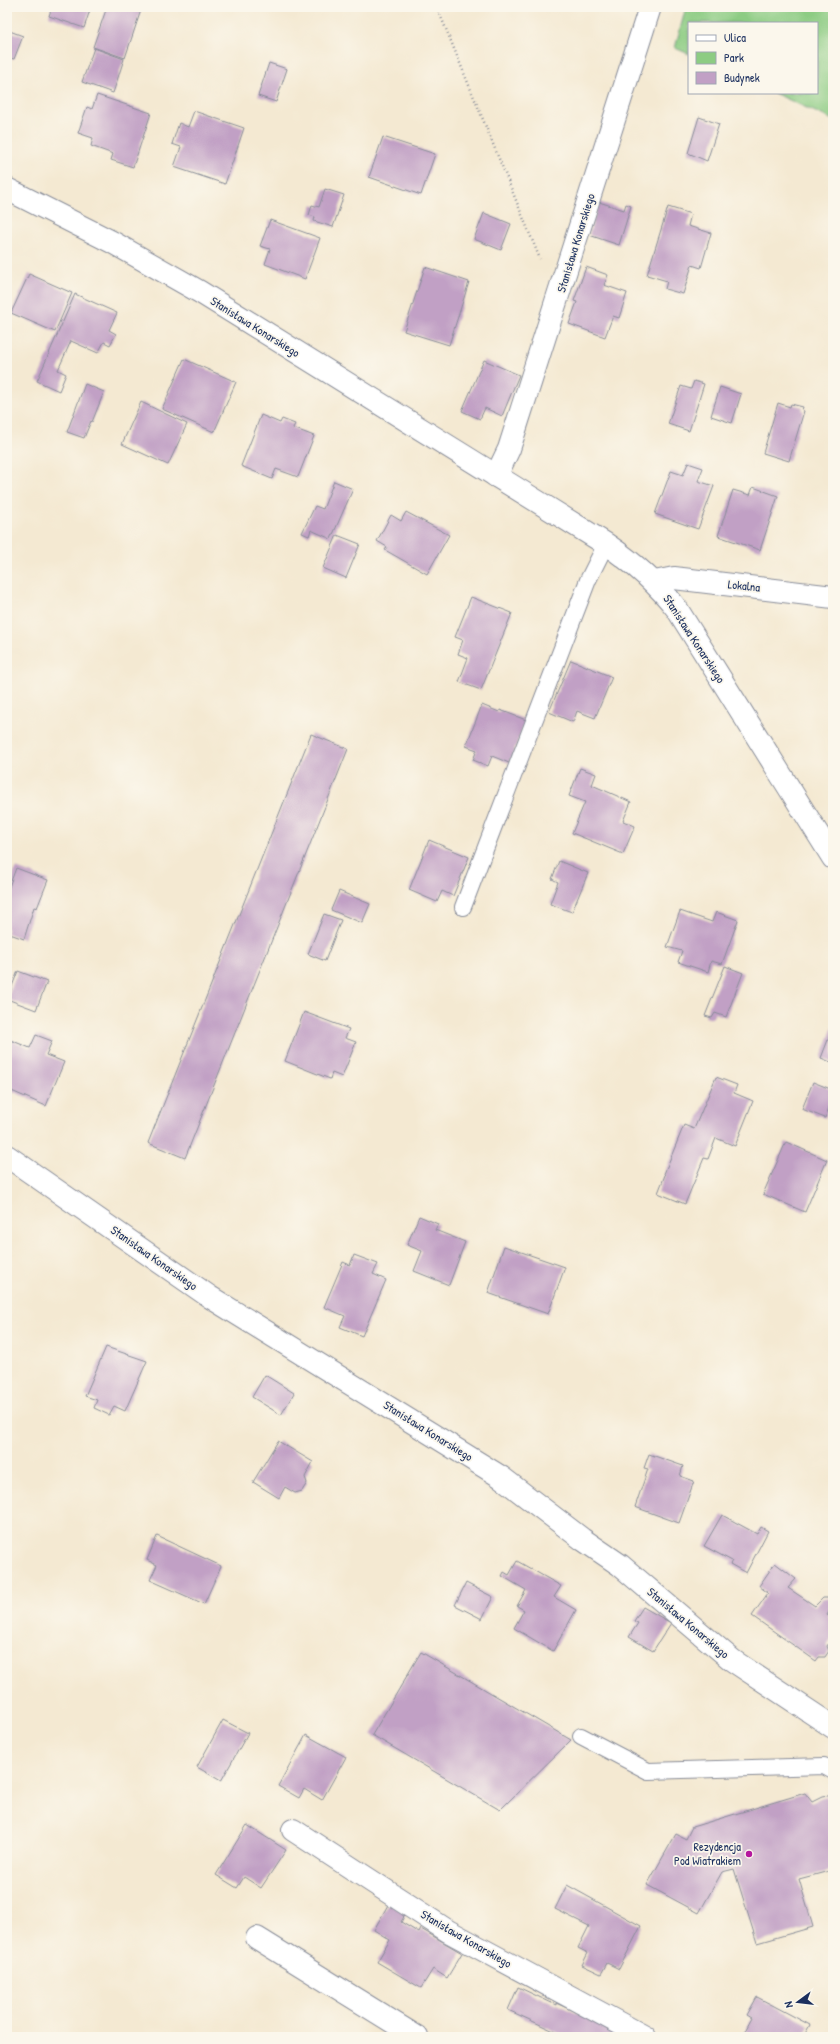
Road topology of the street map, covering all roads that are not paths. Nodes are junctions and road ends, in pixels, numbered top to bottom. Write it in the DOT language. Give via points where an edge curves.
graph roads {
  1 [pos="650,7"];
  2 [pos="7,189"];
  3 [pos="496,476"];
  4 [pos="606,544"];
  5 [pos="654,582"];
  6 [pos="833,596"];
  7 [pos="833,858"];
  8 [pos="463,907"];
  9 [pos="7,1156"];
  10 [pos="833,1727"];
  11 [pos="581,1736"];
  12 [pos="833,1771"];
  13 [pos="293,1830"];
  14 [pos="257,1938"];
  15 [pos="417,2037"];
  16 [pos="645,2037"];
  1 -- 3 [label="street, Stanisława Konarskiego" via="509,449"];
  2 -- 3 [label="street, Stanisława Konarskiego" via="112,242 200,292"];
  3 -- 4 [label="street, Stanisława Konarskiego"];
  4 -- 5 [label="street, Stanisława Konarskiego" via="632,562"];
  4 -- 8 [label="lane" via="588,580"];
  5 -- 6 [label="street, Lokalna" via="674,578"];
  5 -- 7 [label="street, Stanisława Konarskiego" via="677,609"];
  9 -- 10 [label="street, Stanisława Konarskiego" via="210,1297 501,1477 620,1565 732,1660"];
  11 -- 12 [label="lane" via="648,1771 824,1766"];
  13 -- 16 [label="street, Stanisława Konarskiego" via="448,1931"];
  14 -- 15 [label="street"];
}
